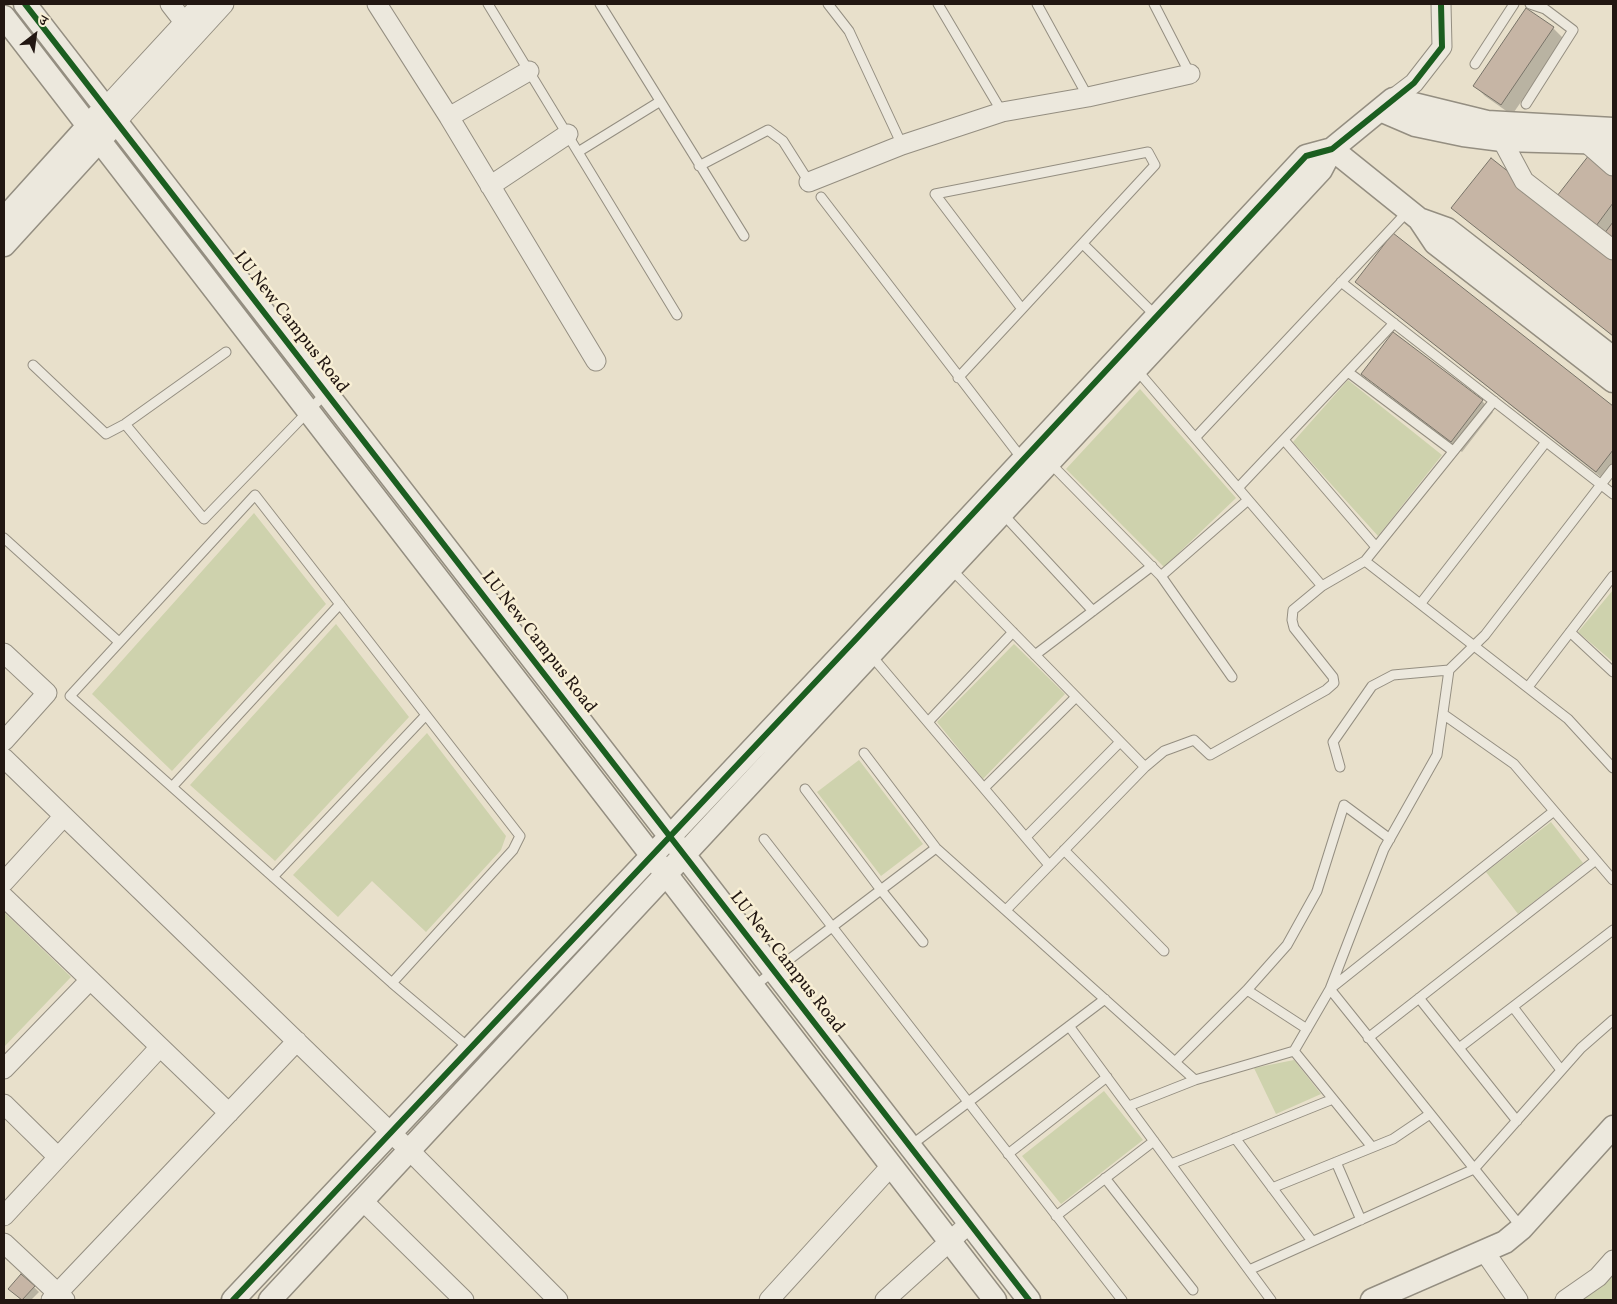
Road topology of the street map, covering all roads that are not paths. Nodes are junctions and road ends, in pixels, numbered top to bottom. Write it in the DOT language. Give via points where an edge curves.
graph roads {
  1 [pos="25,4"];
  2 [pos="170,4"];
  3 [pos="201,4"];
  4 [pos="224,4"];
  5 [pos="377,4"];
  6 [pos="488,4"];
  7 [pos="600,4"];
  8 [pos="828,4"];
  9 [pos="938,4"];
  10 [pos="1037,4"];
  11 [pos="1154,4"];
  12 [pos="1441,4"];
  13 [pos="1514,4"];
  14 [pos="1530,4"];
  15 [pos="4,17"];
  16 [pos="184,22"];
  17 [pos="1475,64"];
  18 [pos="529,71"];
  19 [pos="1190,74"];
  20 [pos="1088,97"];
  21 [pos="659,102"];
  22 [pos="1526,104"];
  23 [pos="1386,105"];
  24 [pos="1002,112"];
  25 [pos="110,115"];
  26 [pos="449,117"];
  27 [pos="1487,122"];
  28 [pos="1613,129"];
  29 [pos="93,134"];
  30 [pos="568,134"];
  31 [pos="1502,140"];
  32 [pos="1613,143"];
  33 [pos="902,144"];
  34 [pos="1588,144"];
  35 [pos="1332,149"];
  36 [pos="578,152"];
  37 [pos="700,166"];
  38 [pos="1613,166"];
  39 [pos="809,182"];
  40 [pos="490,186"];
  41 [pos="820,197"];
  42 [pos="1414,215"];
  43 [pos="4,219"];
  44 [pos="744,236"];
  45 [pos="1082,244"];
  46 [pos="4,245"];
  47 [pos="1613,250"];
  48 [pos="1341,282"];
  49 [pos="1022,309"];
  50 [pos="677,314"];
  51 [pos="1156,316"];
  52 [pos="1394,323"];
  53 [pos="226,352"];
  54 [pos="1613,358"];
  55 [pos="596,361"];
  56 [pos="33,366"];
  57 [pos="1136,369"];
  58 [pos="1348,372"];
  59 [pos="958,378"];
  60 [pos="1613,381"];
  61 [pos="326,393"];
  62 [pos="1494,401"];
  63 [pos="307,411"];
  64 [pos="125,424"];
  65 [pos="1195,438"];
  66 [pos="1284,440"];
  67 [pos="1546,442"];
  68 [pos="1454,451"];
  69 [pos="1023,461"];
  70 [pos="1049,463"];
  71 [pos="1613,469"];
  72 [pos="1601,484"];
  73 [pos="1238,488"];
  74 [pos="1613,494"];
  75 [pos="1006,499"];
  76 [pos="1248,500"];
  77 [pos="4,538"];
  78 [pos="1376,548"];
  79 [pos="1365,561"];
  80 [pos="1152,566"];
  81 [pos="951,569"];
  82 [pos="1162,576"];
  83 [pos="1613,576"];
  84 [pos="1322,586"];
  85 [pos="1421,603"];
  86 [pos="340,604"];
  87 [pos="1093,611"];
  88 [pos="1012,632"];
  89 [pos="1570,632"];
  90 [pos="119,642"];
  91 [pos="1475,645"];
  92 [pos="864,646"];
  93 [pos="4,653"];
  94 [pos="1035,655"];
  95 [pos="1449,670"];
  96 [pos="1613,672"];
  97 [pos="1232,677"];
  98 [pos="1528,687"];
  99 [pos="1076,697"];
  100 [pos="1443,714"];
  101 [pos="426,715"];
  102 [pos="928,722"];
  103 [pos="4,741"];
  104 [pos="1120,742"];
  105 [pos="864,753"];
  106 [pos="4,758"];
  107 [pos="1145,767"];
  108 [pos="1340,767"];
  109 [pos="1613,768"];
  110 [pos="172,787"];
  111 [pos="984,788"];
  112 [pos="805,789"];
  113 [pos="1554,811"];
  114 [pos="64,816"];
  115 [pos="669,837"];
  116 [pos="1026,837"];
  117 [pos="764,839"];
  118 [pos="1390,839"];
  119 [pos="936,848"];
  120 [pos="1064,850"];
  121 [pos="651,856"];
  122 [pos="684,857"];
  123 [pos="1596,860"];
  124 [pos="1050,865"];
  125 [pos="666,876"];
  126 [pos="273,877"];
  127 [pos="1613,878"];
  128 [pos="4,882"];
  129 [pos="881,890"];
  130 [pos="4,897"];
  131 [pos="1006,910"];
  132 [pos="832,927"];
  133 [pos="1613,930"];
  134 [pos="923,942"];
  135 [pos="1164,951"];
  136 [pos="774,972"];
  137 [pos="90,980"];
  138 [pos="392,983"];
  139 [pos="753,988"];
  140 [pos="1330,989"];
  141 [pos="1247,990"];
  142 [pos="1420,998"];
  143 [pos="1105,999"];
  144 [pos="1513,1007"];
  145 [pos="1613,1020"];
  146 [pos="1069,1026"];
  147 [pos="1306,1029"];
  148 [pos="1368,1038"];
  149 [pos="297,1041"];
  150 [pos="160,1046"];
  151 [pos="469,1048"];
  152 [pos="1459,1048"];
  153 [pos="1294,1051"];
  154 [pos="1175,1062"];
  155 [pos="4,1069"];
  156 [pos="1561,1070"];
  157 [pos="1107,1077"];
  158 [pos="1195,1080"];
  159 [pos="1333,1099"];
  160 [pos="968,1102"];
  161 [pos="4,1104"];
  162 [pos="1129,1106"];
  163 [pos="229,1113"];
  164 [pos="1430,1114"];
  165 [pos="1517,1121"];
  166 [pos="1613,1127"];
  167 [pos="390,1132"];
  168 [pos="1235,1138"];
  169 [pos="1154,1141"];
  170 [pos="910,1146"];
  171 [pos="1372,1147"];
  172 [pos="410,1151"];
  173 [pos="1008,1154"];
  174 [pos="58,1156"];
  175 [pos="1336,1162"];
  176 [pos="1171,1164"];
  177 [pos="891,1166"];
  178 [pos="1474,1169"];
  179 [pos="1105,1178"];
  180 [pos="1272,1188"];
  181 [pos="363,1201"];
  182 [pos="4,1216"];
  183 [pos="1056,1216"];
  184 [pos="1361,1220"];
  185 [pos="970,1224"];
  186 [pos="1522,1228"];
  187 [pos="950,1240"];
  188 [pos="1312,1241"];
  189 [pos="4,1244"];
  190 [pos="1484,1251"];
  191 [pos="1613,1260"];
  192 [pos="1249,1270"];
  193 [pos="1193,1290"];
  194 [pos="58,1298"];
  195 [pos="233,1300"];
  196 [pos="270,1300"];
  197 [pos="464,1300"];
  198 [pos="558,1300"];
  199 [pos="769,1300"];
  200 [pos="885,1300"];
  201 [pos="994,1300"];
  202 [pos="1029,1300"];
  203 [pos="1122,1300"];
  204 [pos="1271,1300"];
  205 [pos="1372,1300"];
  206 [pos="1518,1300"];
  207 [pos="1565,1300"];
  1 -- 25 [label="street, LU New Campus Road"];
  2 -- 16 [label="street"];
  3 -- 16 [label="street"];
  4 -- 25 [label="street"];
  5 -- 26 [label="street"];
  6 -- 18 [label="lane"];
  7 -- 21 [label="lane"];
  8 -- 33 [label="lane" via="849,31"];
  9 -- 24 [label="lane"];
  10 -- 20 [label="lane"];
  11 -- 19 [label="lane"];
  12 -- 23 [label="street" via="1442,47 1414,83"];
  13 -- 17 [label="lane"];
  14 -- 22 [label="lane" via="1545,9 1574,30"];
  15 -- 29 [label="street"];
  16 -- 25 [label="street"];
  18 -- 26 [label="street"];
  18 -- 30 [label="lane"];
  19 -- 20 [label="street"];
  20 -- 24 [label="street"];
  21 -- 36 [label="lane"];
  21 -- 37 [label="lane"];
  23 -- 27 [label="street"];
  23 -- 31 [label="street" via="1415,126"];
  23 -- 35 [label="street"];
  24 -- 33 [label="street"];
  25 -- 29 [label="street"];
  25 -- 61 [label="street, LU New Campus Road"];
  26 -- 40 [label="street"];
  27 -- 28 [label="street"];
  27 -- 31 [label="street"];
  29 -- 43 [label="street"];
  29 -- 46 [label="street"];
  29 -- 63 [label="street"];
  30 -- 36 [label="lane"];
  30 -- 40 [label="street"];
  31 -- 34 [label="street"];
  31 -- 47 [label="street" via="1524,181"];
  32 -- 34 [label="street"];
  33 -- 39 [label="street"];
  34 -- 38 [label="street"];
  35 -- 42 [label="street"];
  35 -- 51 [label="street" via="1306,156"];
  35 -- 57 [label="street" via="1321,170"];
  36 -- 50 [label="lane"];
  37 -- 39 [label="lane" via="768,130 783,140"];
  37 -- 44 [label="lane"];
  40 -- 55 [label="street"];
  41 -- 59 [label="lane"];
  42 -- 48 [label="lane"];
  42 -- 54 [label="street" via="1447,229"];
  42 -- 60 [label="street" via="1435,243"];
  45 -- 49 [label="lane"];
  45 -- 49 [label="lane" via="1155,165 1148,152 935,194"];
  45 -- 51 [label="lane"];
  48 -- 52 [label="lane"];
  48 -- 65 [label="lane"];
  49 -- 59 [label="lane"];
  51 -- 69 [label="street"];
  52 -- 58 [label="lane"];
  52 -- 62 [label="lane"];
  53 -- 64 [label="lane"];
  56 -- 64 [label="lane" via="106,434"];
  57 -- 65 [label="lane"];
  57 -- 70 [label="street"];
  58 -- 66 [label="lane"];
  58 -- 68 [label="lane"];
  59 -- 69 [label="lane"];
  61 -- 63 [label="lane"];
  61 -- 115 [label="street, LU New Campus Road"];
  62 -- 67 [label="lane"];
  62 -- 68 [label="lane"];
  63 -- 64 [label="lane" via="204,519"];
  63 -- 121 [label="street"];
  65 -- 73 [label="lane"];
  66 -- 73 [label="lane"];
  66 -- 78 [label="lane"];
  67 -- 72 [label="lane"];
  67 -- 85 [label="lane"];
  68 -- 78 [label="lane"];
  69 -- 75 [label="street"];
  70 -- 75 [label="street"];
  70 -- 80 [label="lane"];
  71 -- 72 [label="lane"];
  72 -- 74 [label="lane"];
  72 -- 91 [label="lane"];
  73 -- 76 [label="lane"];
  75 -- 81 [label="street"];
  75 -- 87 [label="lane"];
  75 -- 92 [label="street"];
  76 -- 82 [label="lane"];
  76 -- 84 [label="lane"];
  77 -- 90 [label="lane"];
  78 -- 79 [label="lane"];
  79 -- 84 [label="lane"];
  79 -- 85 [label="lane"];
  80 -- 82 [label="lane"];
  80 -- 87 [label="lane"];
  81 -- 88 [label="lane"];
  81 -- 92 [label="street"];
  82 -- 97 [label="lane"];
  83 -- 89 [label="lane"];
  84 -- 107 [label="lane" via="1293,610 1292,620 1294,628 1333,677 1334,683 1210,754 1194,740 1164,751"];
  85 -- 91 [label="lane"];
  86 -- 90 [label="lane" via="255,495"];
  86 -- 101 [label="lane"];
  86 -- 110 [label="lane"];
  87 -- 94 [label="lane"];
  88 -- 94 [label="lane"];
  88 -- 102 [label="lane"];
  89 -- 96 [label="lane"];
  89 -- 98 [label="lane"];
  90 -- 110 [label="lane" via="70,696"];
  91 -- 95 [label="lane"];
  91 -- 98 [label="lane"];
  92 -- 102 [label="lane"];
  92 -- 115 [label="street"];
  92 -- 122 [label="street"];
  93 -- 103 [label="street" via="47,693"];
  94 -- 99 [label="lane"];
  95 -- 100 [label="lane"];
  95 -- 108 [label="lane" via="1392,675 1372,686 1333,742"];
  98 -- 109 [label="lane" via="1568,719"];
  99 -- 104 [label="lane"];
  99 -- 111 [label="lane"];
  100 -- 113 [label="lane" via="1514,764"];
  100 -- 118 [label="lane" via="1437,755"];
  101 -- 126 [label="lane"];
  101 -- 138 [label="lane" via="520,836 513,850"];
  102 -- 111 [label="lane"];
  104 -- 107 [label="lane"];
  104 -- 116 [label="lane"];
  105 -- 119 [label="lane"];
  106 -- 114 [label="street"];
  107 -- 120 [label="lane"];
  110 -- 126 [label="lane"];
  111 -- 116 [label="lane"];
  112 -- 129 [label="lane"];
  113 -- 123 [label="lane"];
  113 -- 140 [label="lane"];
  114 -- 128 [label="street"];
  114 -- 149 [label="street"];
  115 -- 121 [label="street"];
  115 -- 122 [label="street, LU New Campus Road"];
  116 -- 124 [label="lane"];
  117 -- 132 [label="lane"];
  118 -- 140 [label="lane"];
  118 -- 141 [label="lane" via="1344,805 1317,891 1287,945"];
  119 -- 129 [label="lane"];
  119 -- 131 [label="lane"];
  120 -- 124 [label="lane"];
  120 -- 135 [label="lane"];
  121 -- 125 [label="street"];
  121 -- 151 [label="street"];
  122 -- 125 [label="street"];
  122 -- 136 [label="street, LU New Campus Road"];
  123 -- 127 [label="lane"];
  123 -- 142 [label="lane"];
  124 -- 131 [label="lane"];
  125 -- 139 [label="street"];
  125 -- 172 [label="street"];
  126 -- 138 [label="lane"];
  129 -- 132 [label="lane"];
  129 -- 134 [label="lane"];
  130 -- 137 [label="street"];
  131 -- 143 [label="lane"];
  132 -- 136 [label="lane"];
  132 -- 160 [label="lane"];
  133 -- 144 [label="lane"];
  136 -- 139 [label="lane"];
  136 -- 170 [label="street, LU New Campus Road"];
  137 -- 150 [label="street"];
  137 -- 155 [label="street"];
  138 -- 151 [label="lane"];
  139 -- 177 [label="street"];
  140 -- 147 [label="lane"];
  140 -- 148 [label="lane"];
  141 -- 147 [label="lane"];
  141 -- 154 [label="lane"];
  142 -- 148 [label="lane"];
  142 -- 152 [label="lane"];
  143 -- 146 [label="lane"];
  143 -- 154 [label="lane"];
  144 -- 152 [label="lane"];
  144 -- 156 [label="lane"];
  145 -- 156 [label="lane"];
  146 -- 157 [label="lane"];
  146 -- 160 [label="lane"];
  147 -- 153 [label="lane"];
  148 -- 164 [label="lane"];
  149 -- 163 [label="street"];
  149 -- 167 [label="street"];
  150 -- 163 [label="street"];
  150 -- 174 [label="street"];
  151 -- 167 [label="street"];
  152 -- 165 [label="lane"];
  153 -- 158 [label="lane"];
  153 -- 159 [label="lane"];
  154 -- 158 [label="lane"];
  156 -- 165 [label="lane"];
  157 -- 162 [label="lane"];
  157 -- 173 [label="lane"];
  158 -- 162 [label="lane"];
  159 -- 168 [label="lane"];
  159 -- 171 [label="lane"];
  160 -- 170 [label="lane"];
  160 -- 173 [label="lane"];
  161 -- 174 [label="street"];
  162 -- 169 [label="lane"];
  163 -- 194 [label="street"];
  164 -- 171 [label="lane" via="1392,1139"];
  164 -- 178 [label="lane"];
  165 -- 178 [label="lane"];
  166 -- 186 [label="street"];
  167 -- 172 [label="street"];
  167 -- 195 [label="street"];
  168 -- 176 [label="lane"];
  168 -- 180 [label="lane"];
  169 -- 176 [label="lane"];
  169 -- 179 [label="lane"];
  170 -- 185 [label="street, LU New Campus Road"];
  171 -- 175 [label="lane"];
  172 -- 181 [label="street"];
  172 -- 198 [label="street"];
  173 -- 183 [label="lane"];
  174 -- 182 [label="street"];
  175 -- 180 [label="lane"];
  175 -- 184 [label="lane"];
  176 -- 192 [label="lane"];
  177 -- 187 [label="street"];
  177 -- 199 [label="street"];
  178 -- 184 [label="lane"];
  178 -- 186 [label="lane"];
  179 -- 183 [label="lane"];
  179 -- 193 [label="lane"];
  180 -- 188 [label="lane"];
  181 -- 196 [label="street"];
  181 -- 197 [label="street"];
  183 -- 203 [label="lane"];
  184 -- 188 [label="lane"];
  185 -- 187 [label="street"];
  185 -- 202 [label="street, LU New Campus Road"];
  186 -- 190 [label="street" via="1505,1242"];
  187 -- 200 [label="street"];
  187 -- 201 [label="street"];
  188 -- 192 [label="lane"];
  189 -- 194 [label="street"];
  190 -- 205 [label="street"];
  190 -- 206 [label="street"];
  191 -- 207 [label="street" via="1598,1278"];
  192 -- 204 [label="lane"];
}
